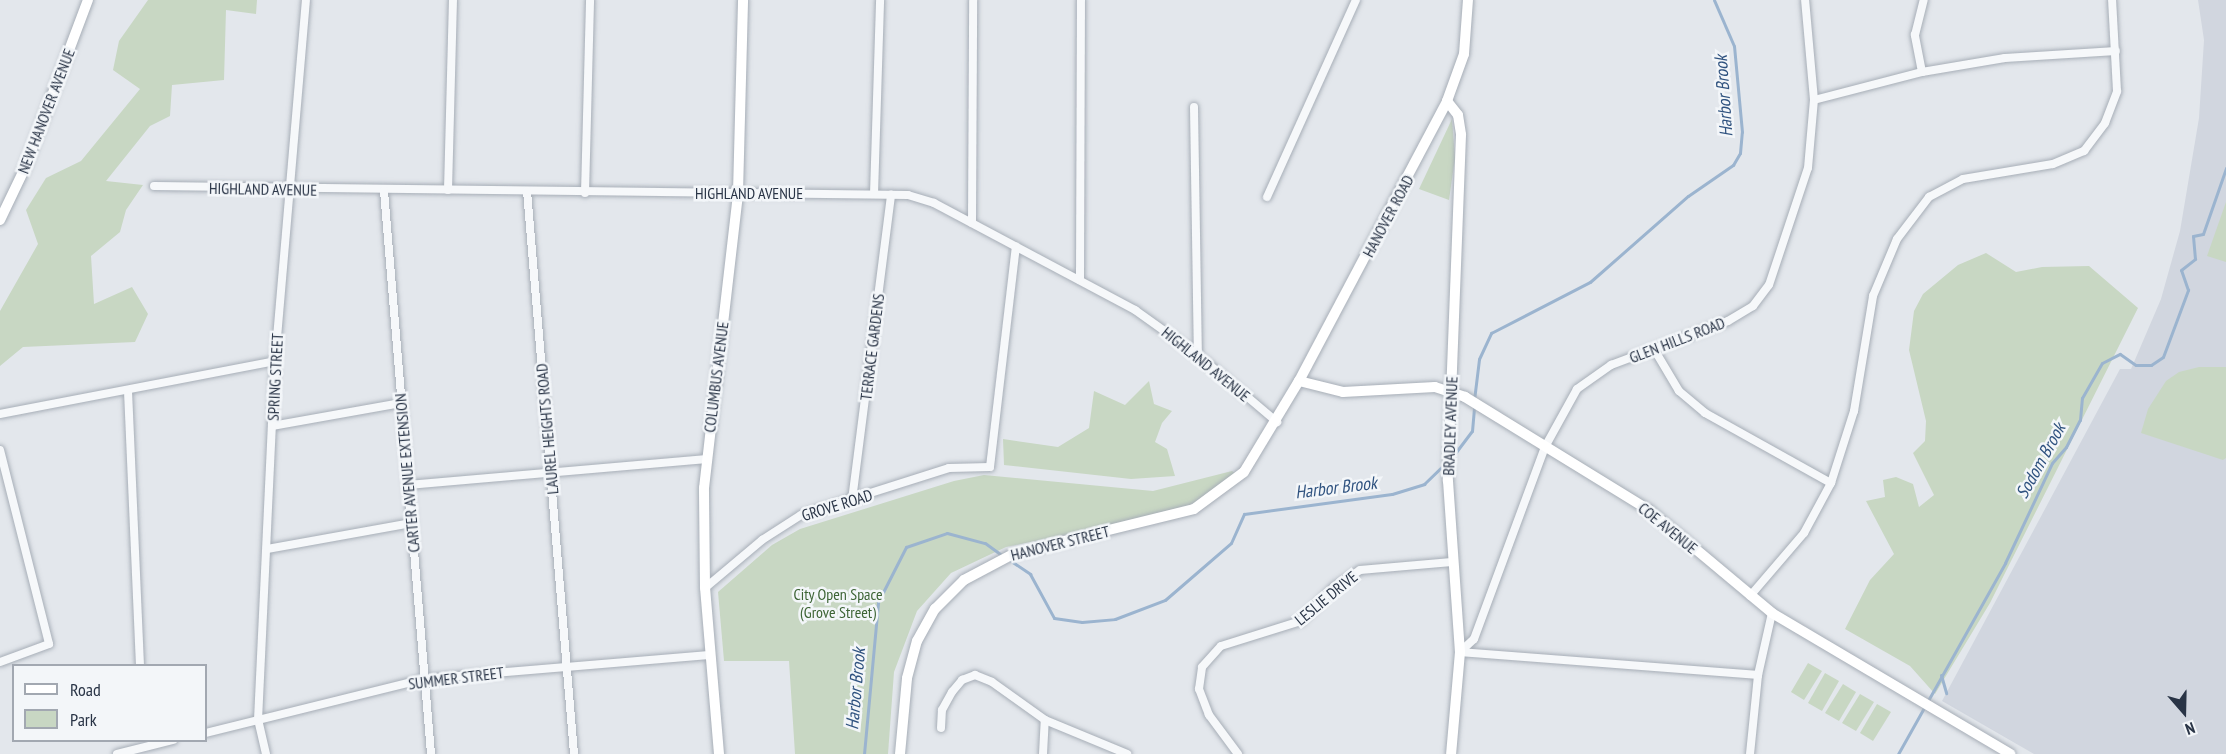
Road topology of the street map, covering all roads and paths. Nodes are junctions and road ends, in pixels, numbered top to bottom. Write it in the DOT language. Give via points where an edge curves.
graph roads {
  1 [pos="88,0"];
  2 [pos="306,0"];
  3 [pos="453,0"];
  4 [pos="590,0"];
  5 [pos="743,0"];
  6 [pos="880,0"];
  7 [pos="973,0"];
  8 [pos="1081,0"];
  9 [pos="1356,0"];
  10 [pos="1468,0"];
  11 [pos="1805,0"];
  12 [pos="1924,0"];
  13 [pos="2112,0"];
  14 [pos="2116,51"];
  15 [pos="1922,72"];
  16 [pos="1447,100"];
  17 [pos="1814,100"];
  18 [pos="1194,107"];
  19 [pos="154,186"];
  20 [pos="288,189"];
  21 [pos="448,190"];
  22 [pos="384,191"];
  23 [pos="527,191"];
  24 [pos="585,192"];
  25 [pos="738,193"];
  26 [pos="874,194"];
  27 [pos="891,194"];
  28 [pos="1267,196"];
  29 [pos="0,220"];
  30 [pos="972,223"];
  31 [pos="1016,247"];
  32 [pos="1080,280"];
  33 [pos="1654,349"];
  34 [pos="1198,355"];
  35 [pos="275,361"];
  36 [pos="1299,381"];
  37 [pos="128,391"];
  38 [pos="1451,391"];
  39 [pos="401,403"];
  40 [pos="0,414"];
  41 [pos="1277,422"];
  42 [pos="272,426"];
  43 [pos="1545,447"];
  44 [pos="0,450"];
  45 [pos="706,459"];
  46 [pos="551,472"];
  47 [pos="1831,483"];
  48 [pos="409,485"];
  49 [pos="852,500"];
  50 [pos="412,523"];
  51 [pos="267,549"];
  52 [pos="1452,562"];
  53 [pos="705,588"];
  54 [pos="1750,596"];
  55 [pos="1772,613"];
  56 [pos="1460,652"];
  57 [pos="711,655"];
  58 [pos="0,662"];
  59 [pos="140,664"];
  60 [pos="567,667"];
  61 [pos="1758,675"];
  62 [pos="424,679"];
  63 [pos="258,720"];
  64 [pos="1045,720"];
  65 [pos="941,728"];
  66 [pos="207,733"];
  67 [pos="163,742"];
  68 [pos="143,744"];
  69 [pos="123,753"];
  70 [pos="266,754"];
  71 [pos="431,754"];
  72 [pos="574,754"];
  73 [pos="719,754"];
  74 [pos="900,754"];
  75 [pos="1043,754"];
  76 [pos="1127,754"];
  77 [pos="1238,754"];
  78 [pos="1451,754"];
  79 [pos="1750,754"];
  80 [pos="2010,754"];
  1 -- 29 [label="street, NEW HANOVER AVENUE" via="24,170"];
  2 -- 20 [label="street, SPRING STREET"];
  3 -- 21 [label="street"];
  4 -- 24 [label="street"];
  5 -- 25 [label="street, COLUMBUS AVENUE"];
  6 -- 26 [label="street"];
  7 -- 30 [label="street"];
  8 -- 32 [label="street"];
  9 -- 28 [label="street"];
  10 -- 16 [label="street, HANOVER ROAD" via="1464,54"];
  11 -- 17 [label="street, GLEN HILLS ROAD"];
  12 -- 15 [label="street" via="1915,35"];
  13 -- 14 [label="street"];
  14 -- 15 [label="street" via="2005,58"];
  14 -- 47 [label="street" via="2117,91 2105,123 2084,151 2053,164 1963,179 1929,197 1897,239 1873,296 1854,411"];
  15 -- 17 [label="street"];
  16 -- 36 [label="street, HANOVER ROAD"];
  16 -- 38 [label="street, BRADLEY AVENUE" via="1458,115 1461,135"];
  17 -- 33 [label="street, GLEN HILLS ROAD" via="1808,168 1769,285 1753,306 1728,321"];
  18 -- 34 [label="street"];
  19 -- 20 [label="street, HIGHLAND AVENUE"];
  20 -- 22 [label="street, HIGHLAND AVENUE"];
  20 -- 35 [label="street, SPRING STREET"];
  21 -- 22 [label="street, HIGHLAND AVENUE"];
  21 -- 23 [label="street, HIGHLAND AVENUE"];
  22 -- 39 [label="street, CARTER AVENUE EXTENSION"];
  23 -- 24 [label="street, HIGHLAND AVENUE"];
  23 -- 46 [label="street, LAUREL HEIGHTS ROAD"];
  24 -- 25 [label="street, HIGHLAND AVENUE"];
  25 -- 26 [label="street, HIGHLAND AVENUE"];
  25 -- 45 [label="street, COLUMBUS AVENUE"];
  26 -- 27 [label="street, HIGHLAND AVENUE"];
  27 -- 30 [label="street, HIGHLAND AVENUE" via="922,198"];
  27 -- 49 [label="street, TERRACE GARDENS"];
  30 -- 31 [label="street, HIGHLAND AVENUE"];
  31 -- 32 [label="street, HIGHLAND AVENUE"];
  31 -- 49 [label="street, GROVE ROAD" via="990,467 949,468"];
  32 -- 34 [label="street, HIGHLAND AVENUE" via="1156,324"];
  33 -- 43 [label="street, GLEN HILLS ROAD" via="1611,365 1577,389"];
  33 -- 47 [label="street" via="1679,391 1705,412"];
  34 -- 41 [label="street, HIGHLAND AVENUE"];
  35 -- 37 [label="street"];
  35 -- 42 [label="street, SPRING STREET"];
  36 -- 38 [label="street, COE AVENUE" via="1343,392 1428,387"];
  36 -- 41 [label="street, HANOVER ROAD"];
  37 -- 40 [label="street"];
  37 -- 59 [label="street"];
  38 -- 43 [label="street, COE AVENUE"];
  38 -- 52 [label="street, BRADLEY AVENUE" via="1448,508"];
  39 -- 42 [label="street"];
  39 -- 48 [label="street, CARTER AVENUE EXTENSION"];
  41 -- 74 [label="street, HANOVER STREET" via="1244,472 1194,509 1041,546 980,569 947,594 917,641 907,678"];
  42 -- 51 [label="street, SPRING STREET"];
  43 -- 54 [label="street, COE AVENUE" via="1649,510"];
  43 -- 56 [label="street, GLEN HILLS ROAD" via="1474,639"];
  44 -- 58 [label="street" via="48,644"];
  45 -- 46 [label="street"];
  45 -- 53 [label="street, COLUMBUS AVENUE"];
  46 -- 48 [label="street"];
  46 -- 60 [label="street, LAUREL HEIGHTS ROAD"];
  47 -- 54 [label="street" via="1804,533"];
  48 -- 50 [label="street, CARTER AVENUE EXTENSION"];
  49 -- 53 [label="street, GROVE ROAD" via="801,515 781,526"];
  50 -- 51 [label="street"];
  50 -- 62 [label="street, CARTER AVENUE EXTENSION"];
  51 -- 63 [label="street, SPRING STREET"];
  52 -- 56 [label="street, BRADLEY AVENUE"];
  52 -- 77 [label="street, LESLIE DRIVE" via="1360,570 1334,587 1301,621 1221,646 1202,667 1199,689 1209,715"];
  53 -- 57 [label="street, COLUMBUS AVENUE"];
  54 -- 55 [label="street, COE AVENUE"];
  55 -- 61 [label="street"];
  55 -- 80 [label="street, COE AVENUE"];
  56 -- 61 [label="street"];
  56 -- 78 [label="street, BRADLEY AVENUE"];
  57 -- 60 [label="street, SUMMER STREET"];
  57 -- 73 [label="street, COLUMBUS AVENUE"];
  60 -- 62 [label="street, SUMMER STREET"];
  60 -- 72 [label="street, LAUREL HEIGHTS ROAD"];
  61 -- 79 [label="street"];
  62 -- 63 [label="street, SUMMER STREET"];
  62 -- 71 [label="street, CARTER AVENUE EXTENSION"];
  63 -- 66 [label="street, SUMMER STREET"];
  63 -- 70 [label="street, SPRING STREET"];
  64 -- 65 [label="street" via="992,682 975,675 962,680 952,692 942,710"];
  64 -- 75 [label="street"];
  64 -- 76 [label="street"];
  67 -- 68 [label="street"];
  68 -- 69 [label="street"];
}
